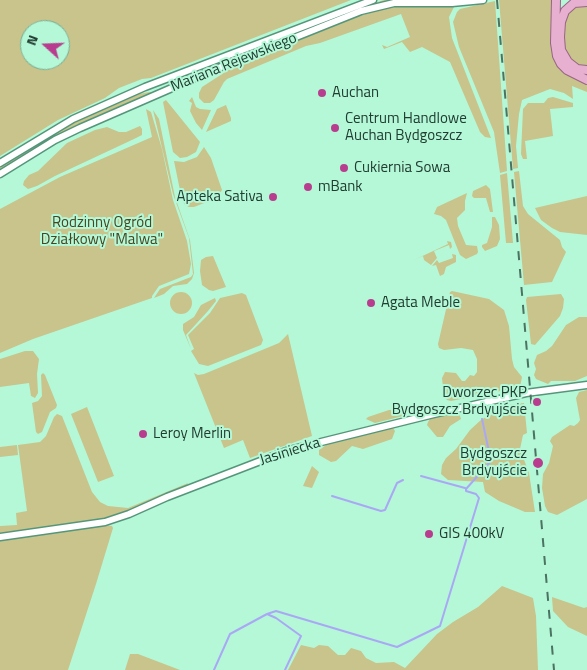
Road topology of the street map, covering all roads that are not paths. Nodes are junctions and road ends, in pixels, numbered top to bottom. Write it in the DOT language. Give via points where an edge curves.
graph roads {
  1 [pos="373,0"];
  2 [pos="483,0"];
  3 [pos="556,0"];
  4 [pos="587,2"];
  5 [pos="587,70"];
  6 [pos="587,80"];
  7 [pos="0,163"];
  8 [pos="0,174"];
  9 [pos="587,385"];
  10 [pos="0,537"];
  1 -- 7 [label="street, Mariana Rejewskiego" via="145,87 73,119"];
  2 -- 8 [label="street, Mariana Rejewskiego" via="452,4 394,3 362,12 211,71 80,128"];
  3 -- 6 [label="main road" via="557,56 567,70"];
  4 -- 5 [label="main road" via="574,3 563,14 560,42 568,62 577,69"];
  9 -- 10 [label="street, Jasiniecka" via="526,393 289,450 105,522"];
}
